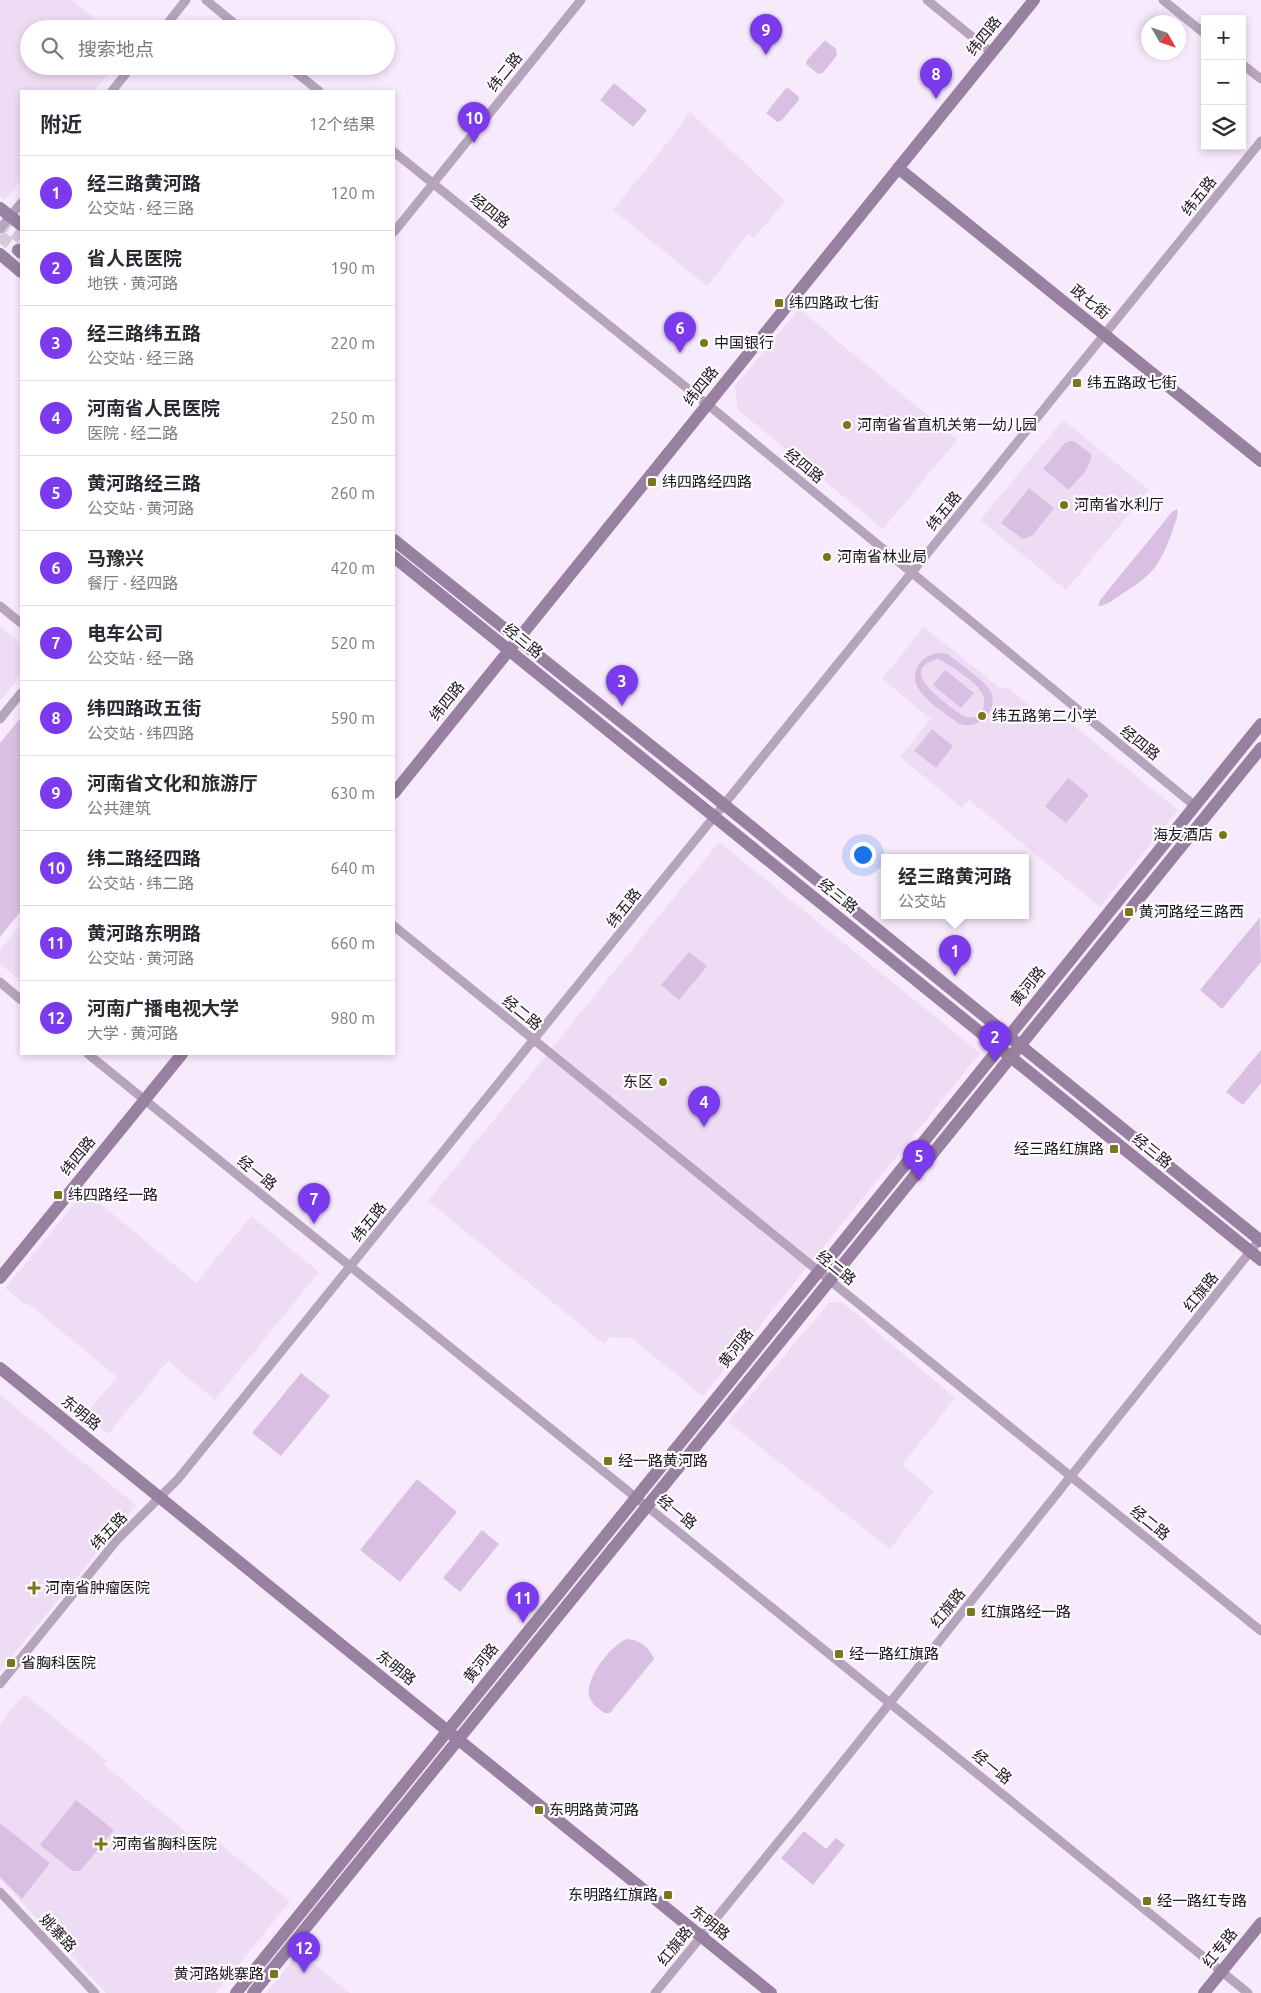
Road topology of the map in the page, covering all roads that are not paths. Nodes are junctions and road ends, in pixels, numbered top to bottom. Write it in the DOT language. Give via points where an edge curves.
graph roads {
  1 [pos="186,0"];
  2 [pos="206,0"];
  3 [pos="581,0"];
  4 [pos="927,0"];
  5 [pos="1034,0"];
  6 [pos="1163,0"];
  7 [pos="170,20"];
  8 [pos="231,20"];
  9 [pos="1201,31"];
  10 [pos="992,53"];
  11 [pos="1246,67"];
  12 [pos="125,75"];
  13 [pos="299,75"];
  14 [pos="1261,79"];
  15 [pos="113,90"];
  16 [pos="318,90"];
  17 [pos="1261,141"];
  18 [pos="395,153"];
  19 [pos="898,168"];
  20 [pos="433,183"];
  21 [pos="20,204"];
  22 [pos="0,208"];
  23 [pos="11,216"];
  24 [pos="20,224"];
  25 [pos="0,229"];
  26 [pos="395,231"];
  27 [pos="0,254"];
  28 [pos="20,271"];
  29 [pos="1104,335"];
  30 [pos="707,405"];
  31 [pos="1261,461"];
  32 [pos="395,541"];
  33 [pos="395,558"];
  34 [pos="912,573"];
  35 [pos="0,606"];
  36 [pos="20,622"];
  37 [pos="518,639"];
  38 [pos="509,650"];
  39 [pos="20,694"];
  40 [pos="0,719"];
  41 [pos="1261,724"];
  42 [pos="1261,748"];
  43 [pos="395,792"];
  44 [pos="724,805"];
  45 [pos="1195,806"];
  46 [pos="715,817"];
  47 [pos="395,927"];
  48 [pos="0,982"];
  49 [pos="20,999"];
  50 [pos="1009,1036"];
  51 [pos="534,1040"];
  52 [pos="1020,1045"];
  53 [pos="999,1048"];
  54 [pos="89,1055"];
  55 [pos="181,1055"];
  56 [pos="1010,1057"];
  57 [pos="145,1100"];
  58 [pos="1261,1240"];
  59 [pos="1250,1252"];
  60 [pos="1261,1260"];
  61 [pos="351,1266"];
  62 [pos="819,1272"];
  63 [pos="0,1278"];
  64 [pos="830,1281"];
  65 [pos="0,1368"];
  66 [pos="1071,1476"];
  67 [pos="637,1497"];
  68 [pos="160,1498"];
  69 [pos="648,1506"];
  70 [pos="1261,1631"];
  71 [pos="0,1684"];
  72 [pos="890,1702"];
  73 [pos="447,1730"];
  74 [pos="459,1740"];
  75 [pos="0,1892"];
  76 [pos="1261,1923"];
  77 [pos="701,1936"];
  78 [pos="1222,1972"];
  79 [pos="95,1993"];
  80 [pos="236,1993"];
  81 [pos="253,1993"];
  82 [pos="655,1993"];
  83 [pos="771,1993"];
  84 [pos="1204,1993"];
  85 [pos="1248,1993"];
  1 -- 7 [label="street"];
  2 -- 8 [label="street"];
  3 -- 20 [label="street, 纬二路"];
  4 -- 10 [label="street"];
  5 -- 10 [label="main road, 纬四路"];
  6 -- 9 [label="street"];
  10 -- 19 [label="main road, 纬四路"];
  11 -- 14 [label="street"];
  12 -- 15 [label="street"];
  13 -- 16 [label="street"];
  17 -- 29 [label="street, 纬五路"];
  18 -- 20 [label="street, 经四路"];
  19 -- 29 [label="main road, 政七街"];
  19 -- 30 [label="main road, 纬四路"];
  20 -- 26 [label="street, 纬二路"];
  20 -- 30 [label="street, 经四路"];
  21 -- 23 [label="street"];
  22 -- 23 [label="main road"];
  23 -- 24 [label="main road"];
  23 -- 25 [label="street"];
  27 -- 28 [label="main road"];
  29 -- 31 [label="main road, 政七街"];
  29 -- 34 [label="street, 纬五路"];
  30 -- 34 [label="street, 经四路"];
  30 -- 37 [label="main road, 纬四路"];
  32 -- 37 [label="main road, 经三路"];
  33 -- 38 [label="main road, 经三路"];
  34 -- 44 [label="street, 纬五路"];
  34 -- 45 [label="street, 经四路"];
  35 -- 36 [label="street"];
  37 -- 38 [label="main road, 纬四路"];
  37 -- 44 [label="main road, 经三路"];
  38 -- 43 [label="main road, 纬四路"];
  38 -- 46 [label="main road, 经三路"];
  39 -- 40 [label="street"];
  41 -- 45 [label="main road, 黄河路"];
  42 -- 52 [label="main road, 黄河路"];
  44 -- 46 [label="street, 纬五路"];
  44 -- 50 [label="main road, 经三路"];
  45 -- 50 [label="main road, 黄河路"];
  46 -- 51 [label="street, 纬五路"];
  46 -- 53 [label="main road, 经三路"];
  47 -- 51 [label="street, 经二路"];
  48 -- 49 [label="street"];
  50 -- 52 [label="main road, 经三路"];
  50 -- 53 [label="main road, 黄河路"];
  51 -- 61 [label="street, 纬五路"];
  51 -- 62 [label="street, 经二路"];
  52 -- 56 [label="main road, 黄河路"];
  52 -- 58 [label="main road, 经三路"];
  53 -- 56 [label="main road, 经三路"];
  53 -- 62 [label="main road, 黄河路"];
  54 -- 57 [label="street, 经一路"];
  55 -- 57 [label="main road, 纬四路"];
  56 -- 59 [label="main road, 经三路"];
  56 -- 64 [label="main road, 黄河路"];
  57 -- 61 [label="street, 经一路"];
  57 -- 63 [label="main road, 纬四路"];
  58 -- 59 [label="street, 红旗路"];
  59 -- 60 [label="main road, 经三路"];
  59 -- 66 [label="street, 红旗路"];
  61 -- 67 [label="street, 经一路"];
  61 -- 68 [label="street, 纬五路"];
  62 -- 64 [label="street, 经二路"];
  62 -- 67 [label="main road, 黄河路"];
  64 -- 66 [label="street, 经二路"];
  64 -- 69 [label="main road, 黄河路"];
  65 -- 68 [label="main road, 东明路"];
  66 -- 70 [label="street, 经二路"];
  66 -- 72 [label="street, 红旗路"];
  67 -- 69 [label="street, 经一路"];
  67 -- 73 [label="main road, 黄河路"];
  68 -- 71 [label="street, 纬五路" via="117,1540"];
  68 -- 73 [label="main road, 东明路"];
  69 -- 72 [label="street, 经一路"];
  69 -- 74 [label="main road, 黄河路"];
  72 -- 77 [label="street, 红旗路"];
  72 -- 78 [label="street, 经一路"];
  73 -- 74 [label="main road, 东明路"];
  73 -- 80 [label="main road, 黄河路"];
  74 -- 77 [label="main road, 东明路"];
  74 -- 81 [label="main road, 黄河路"];
  75 -- 79 [label="street, 姚寨路"];
  76 -- 78 [label="main road, 红专路"];
  77 -- 82 [label="street, 红旗路"];
  77 -- 83 [label="main road, 东明路"];
  78 -- 84 [label="main road, 红专路"];
  78 -- 85 [label="street, 经一路"];
}
